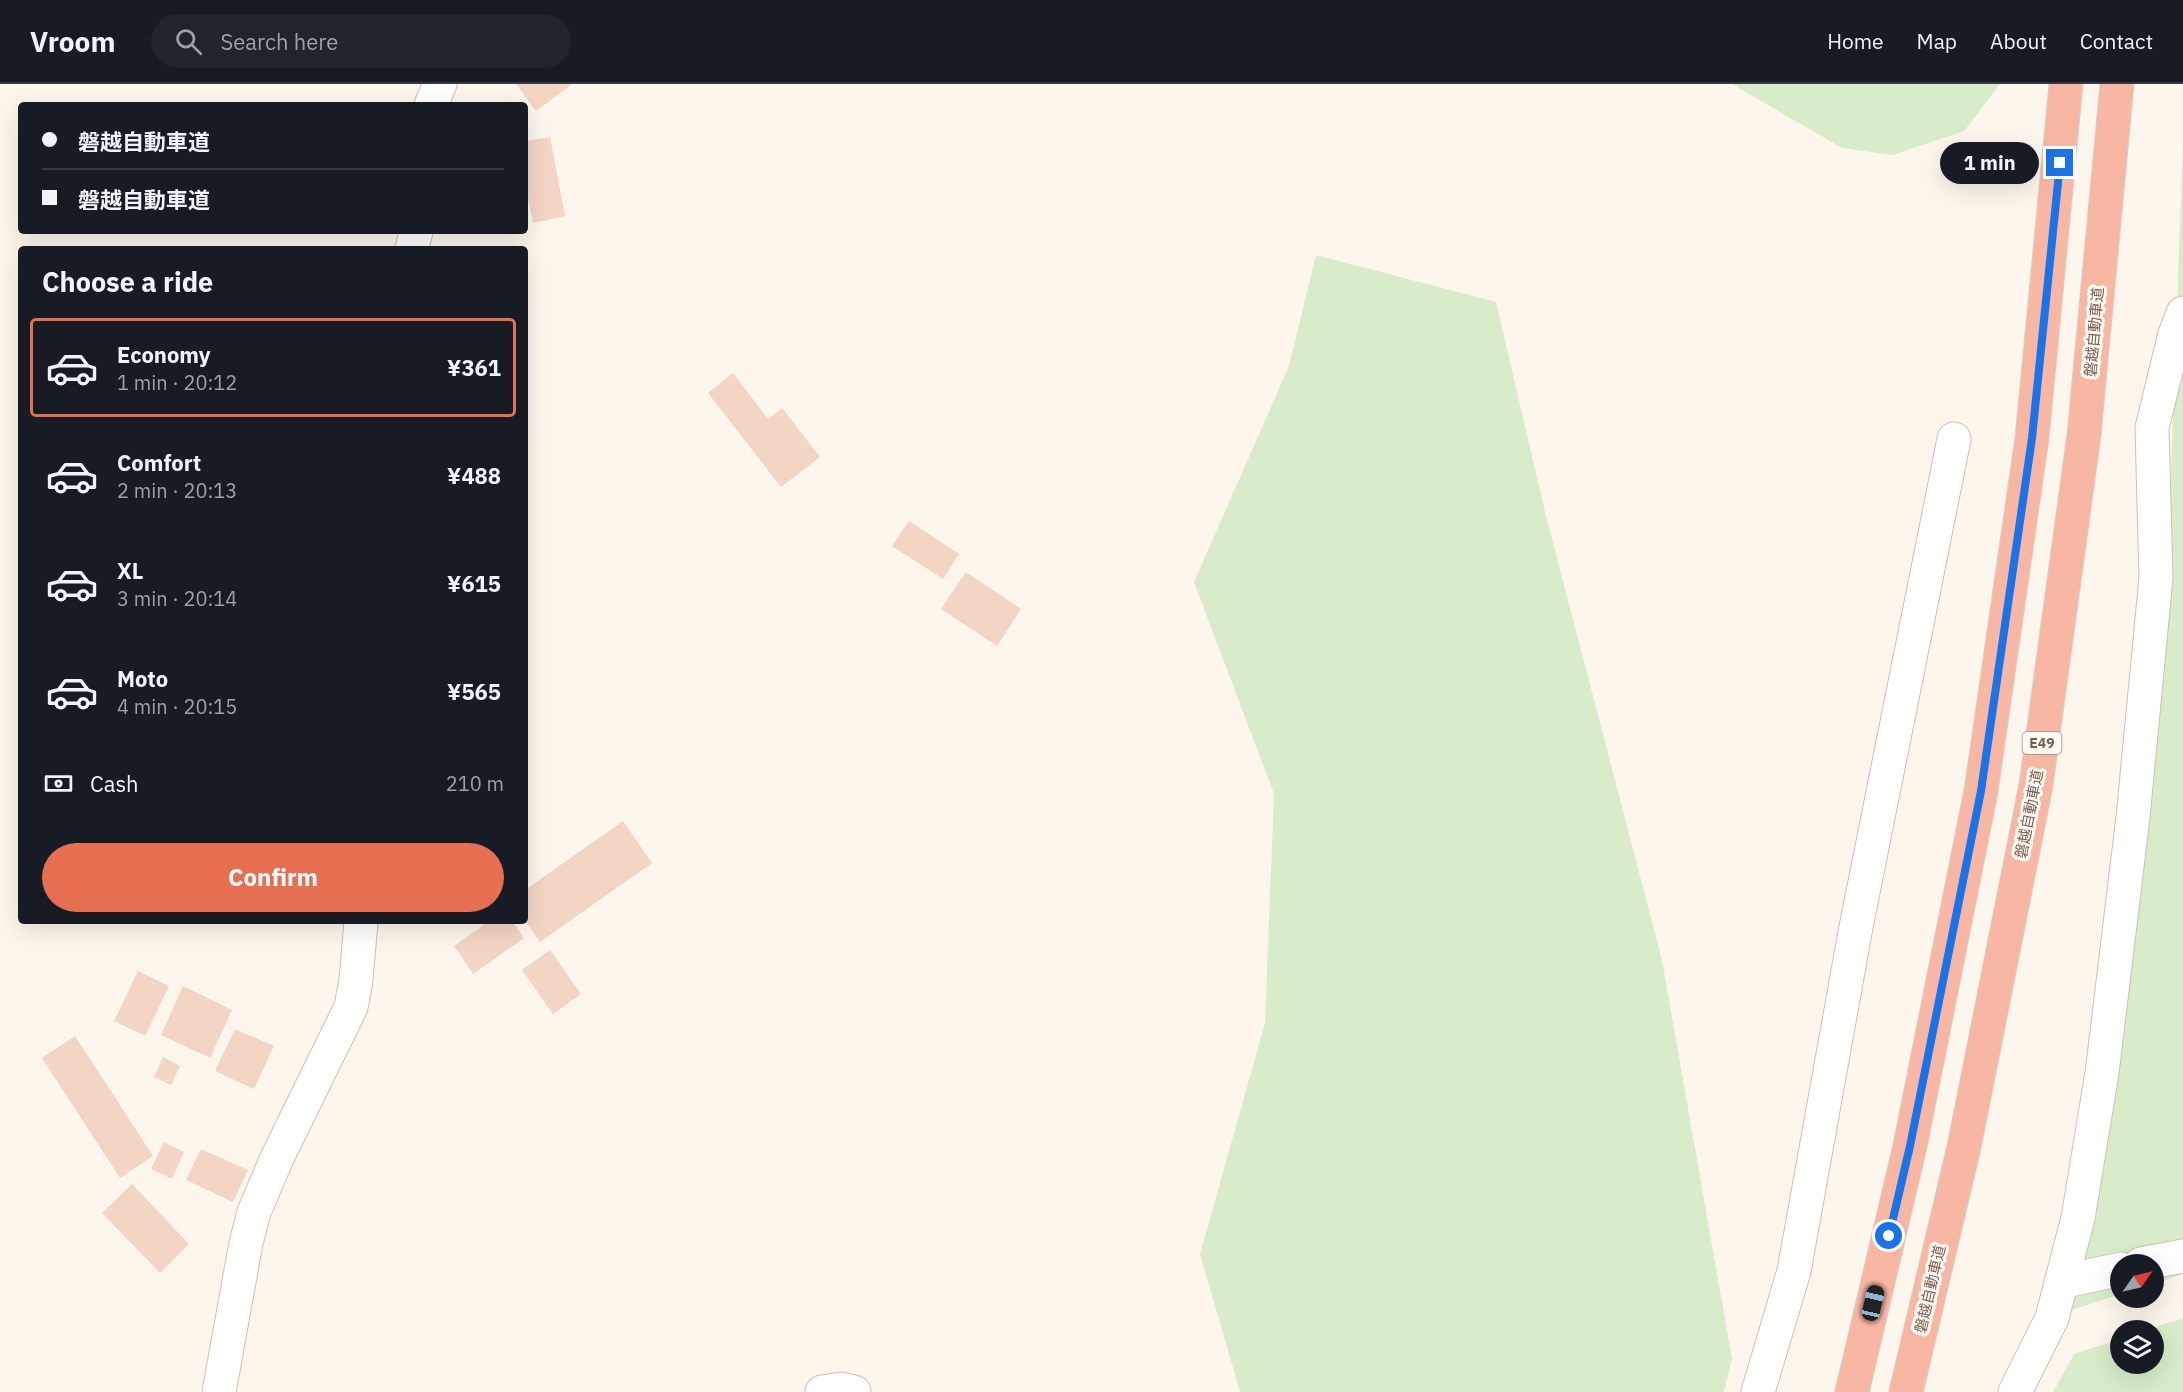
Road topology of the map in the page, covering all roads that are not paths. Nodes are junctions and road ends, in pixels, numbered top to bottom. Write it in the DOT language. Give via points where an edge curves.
graph roads {
  1 [pos="440,84"];
  2 [pos="2066,84"];
  3 [pos="2117,84"];
  4 [pos="432,102"];
  5 [pos="2183,313"];
  6 [pos="1954,439"];
  7 [pos="361,924"];
  8 [pos="2183,1256"];
  9 [pos="2164,1260"];
  10 [pos="2110,1271"];
  11 [pos="2061,1282"];
  12 [pos="219,1392"];
  13 [pos="822,1392"];
  14 [pos="854,1392"];
  15 [pos="1758,1392"];
  16 [pos="1852,1392"];
  17 [pos="1906,1392"];
  18 [pos="2015,1392"];
  1 -- 4 [label="street"];
  2 -- 16 [label="highway" via="2032,438 1981,791 1910,1146"];
  3 -- 17 [label="highway, 磐越自動車道 / E49" via="2084,435 2036,785 1964,1147"];
  5 -- 11 [label="street" via="2152,428 2156,578 2133,817 2102,1073 2078,1218"];
  6 -- 15 [label="street" via="1856,927 1794,1270"];
  7 -- 12 [label="street" via="351,1007 254,1212"];
  8 -- 9 [label="street"];
  10 -- 11 [label="street"];
  11 -- 18 [label="street" via="2052,1318"];
  13 -- 14 [label="street"];
}
